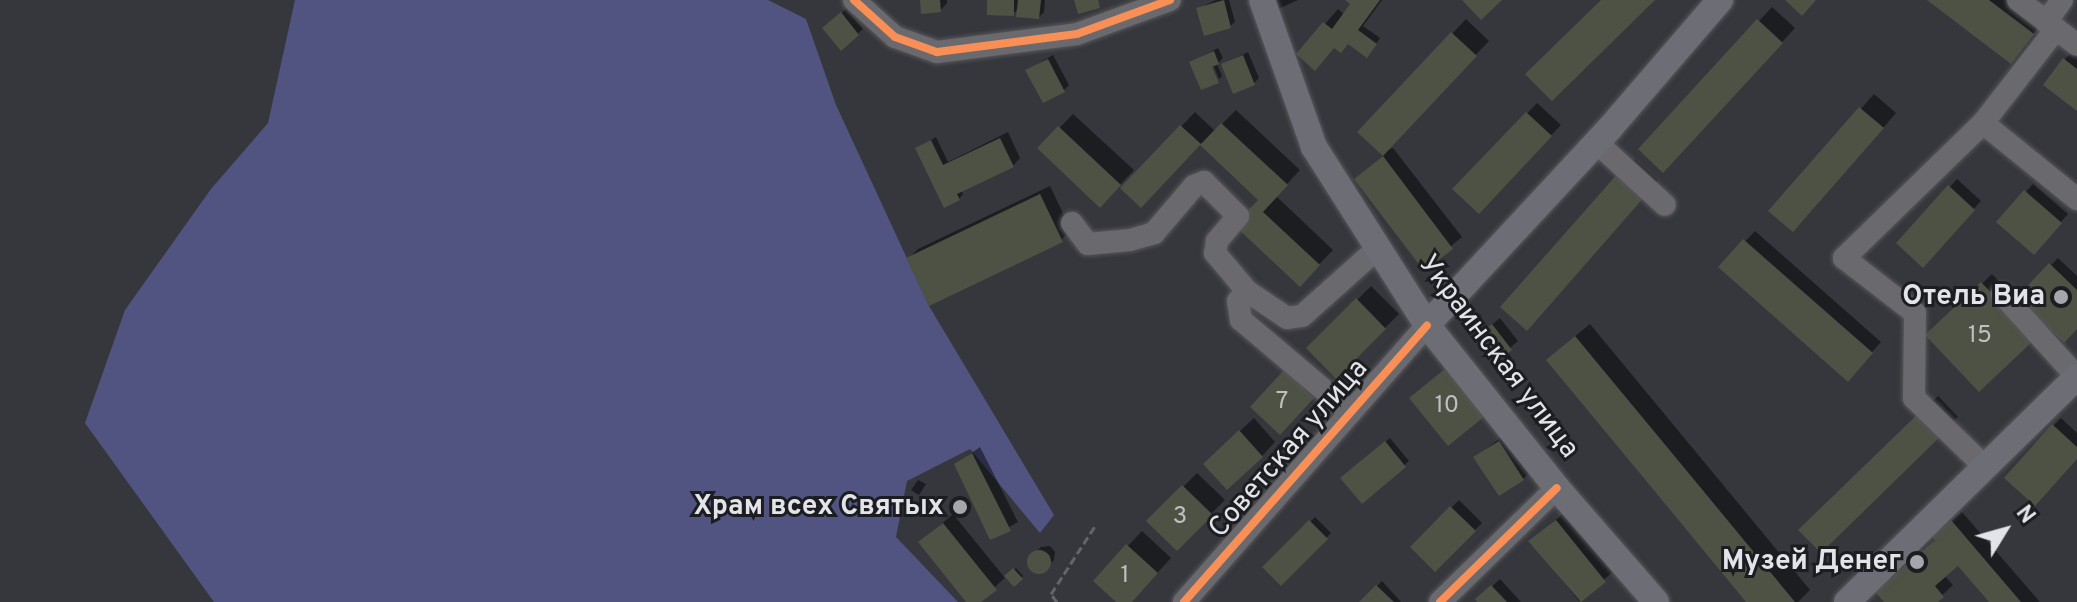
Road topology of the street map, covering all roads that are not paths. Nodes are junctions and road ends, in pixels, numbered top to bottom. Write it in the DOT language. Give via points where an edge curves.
graph roads {
  1 [pos="1170,0"];
  2 [pos="1262,0"];
  3 [pos="1720,0"];
  4 [pos="2018,0"];
  5 [pos="2062,0"];
  6 [pos="860,2"];
  7 [pos="2051,25"];
  8 [pos="2077,45"];
  9 [pos="1983,123"];
  10 [pos="1596,142"];
  11 [pos="2077,199"];
  12 [pos="1665,205"];
  13 [pos="1072,223"];
  14 [pos="1378,248"];
  15 [pos="1247,291"];
  16 [pos="2002,294"];
  17 [pos="1427,325"];
  18 [pos="2077,377"];
  19 [pos="1350,412"];
  20 [pos="1986,468"];
  21 [pos="1557,488"];
  22 [pos="1184,602"];
  23 [pos="1440,602"];
  24 [pos="1656,602"];
  25 [pos="1847,602"];
  1 -- 6 [label="street" via="1077,34 937,52 895,37"];
  2 -- 14 [label="main road, Украинская улица" via="1314,147"];
  3 -- 10 [label="main road, Советская улица"];
  4 -- 7 [label="street"];
  5 -- 7 [label="street"];
  7 -- 8 [label="street"];
  7 -- 9 [label="street"];
  9 -- 11 [label="street"];
  9 -- 20 [label="street" via="1844,258 1915,313 1914,398"];
  10 -- 12 [label="street"];
  10 -- 17 [label="main road, Советская улица"];
  13 -- 15 [label="street" via="1088,244 1154,233 1194,186 1204,182 1238,216 1217,241 1215,253"];
  14 -- 15 [label="street" via="1302,316 1287,318"];
  14 -- 17 [label="main road, Украинская улица"];
  15 -- 19 [label="street" via="1238,301 1241,320"];
  16 -- 18 [label="street"];
  17 -- 19 [label="street, Советская улица"];
  17 -- 21 [label="main road, Украинская улица"];
  18 -- 20 [label="main road"];
  19 -- 22 [label="street, Советская улица"];
  20 -- 25 [label="main road"];
  21 -- 23 [label="street"];
  21 -- 24 [label="main road, Украинская улица"];
}
